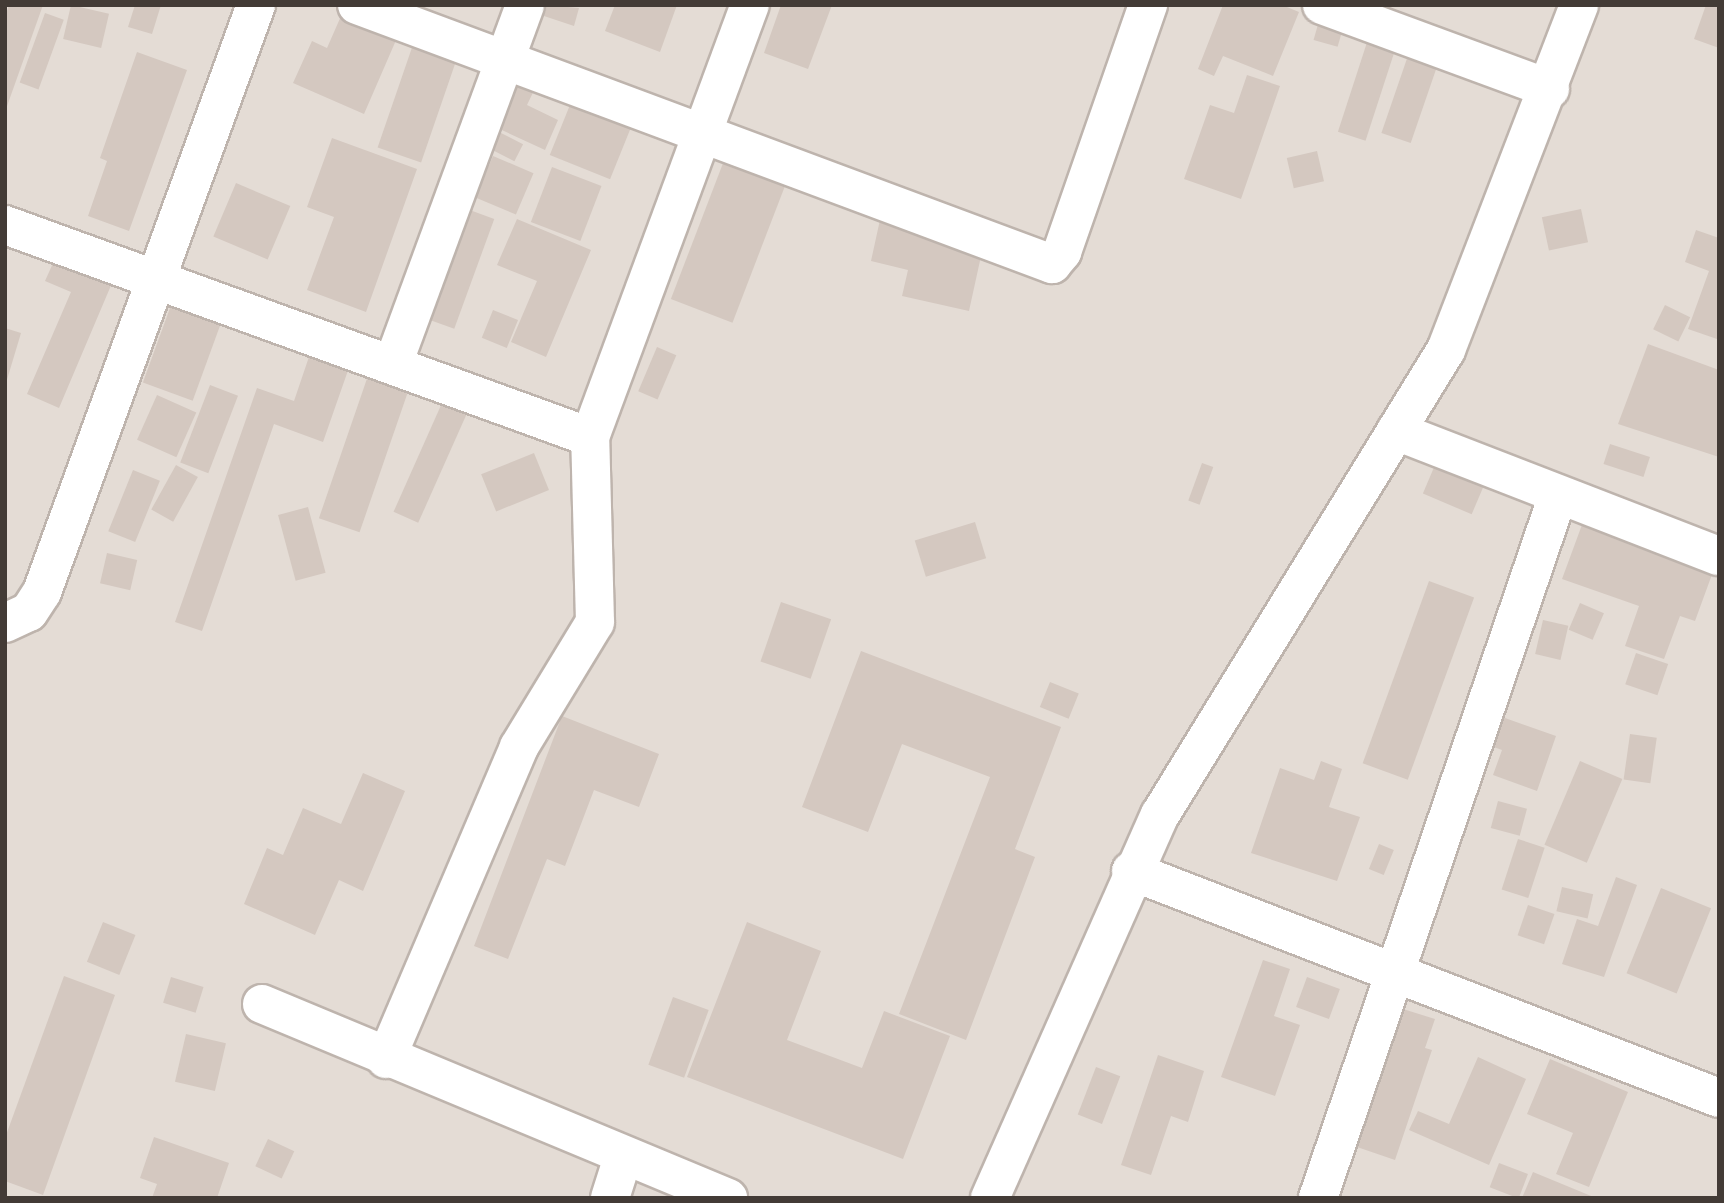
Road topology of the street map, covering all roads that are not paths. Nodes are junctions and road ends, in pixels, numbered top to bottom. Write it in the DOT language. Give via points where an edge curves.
graph roads {
  1 [pos="256,5"];
  2 [pos="357,5"];
  3 [pos="525,5"];
  4 [pos="750,5"];
  5 [pos="1148,5"];
  6 [pos="1322,5"];
  7 [pos="1579,5"];
  8 [pos="506,61"];
  9 [pos="1550,89"];
  10 [pos="703,134"];
  11 [pos="5,225"];
  12 [pos="157,283"];
  13 [pos="393,364"];
  14 [pos="1396,431"];
  15 [pos="590,437"];
  16 [pos="1558,495"];
  17 [pos="1719,556"];
  18 [pos="5,623"];
  19 [pos="1131,871"];
  20 [pos="1396,974"];
  21 [pos="262,1004"];
  22 [pos="386,1059"];
  23 [pos="1719,1098"];
  24 [pos="623,1157"];
  25 [pos="610,1198"];
  26 [pos="728,1198"];
  27 [pos="990,1198"];
  28 [pos="1318,1198"];
  1 -- 12 [label="street"];
  2 -- 8 [label="street"];
  3 -- 8 [label="street"];
  4 -- 10 [label="street"];
  5 -- 10 [label="street" via="1062,252 1052,264"];
  6 -- 9 [label="street"];
  7 -- 9 [label="street"];
  8 -- 10 [label="street"];
  8 -- 13 [label="street"];
  9 -- 14 [label="street" via="1446,350"];
  10 -- 15 [label="street"];
  11 -- 12 [label="street"];
  12 -- 13 [label="street"];
  12 -- 18 [label="street" via="42,592 29,612"];
  13 -- 15 [label="street"];
  14 -- 16 [label="street"];
  14 -- 19 [label="street" via="1196,751"];
  15 -- 22 [label="street" via="595,622 519,747"];
  16 -- 17 [label="street"];
  16 -- 20 [label="street"];
  19 -- 20 [label="street"];
  19 -- 27 [label="street"];
  20 -- 23 [label="street"];
  20 -- 28 [label="street"];
  21 -- 22 [label="street"];
  22 -- 24 [label="street"];
  24 -- 25 [label="street"];
  24 -- 26 [label="street"];
}
